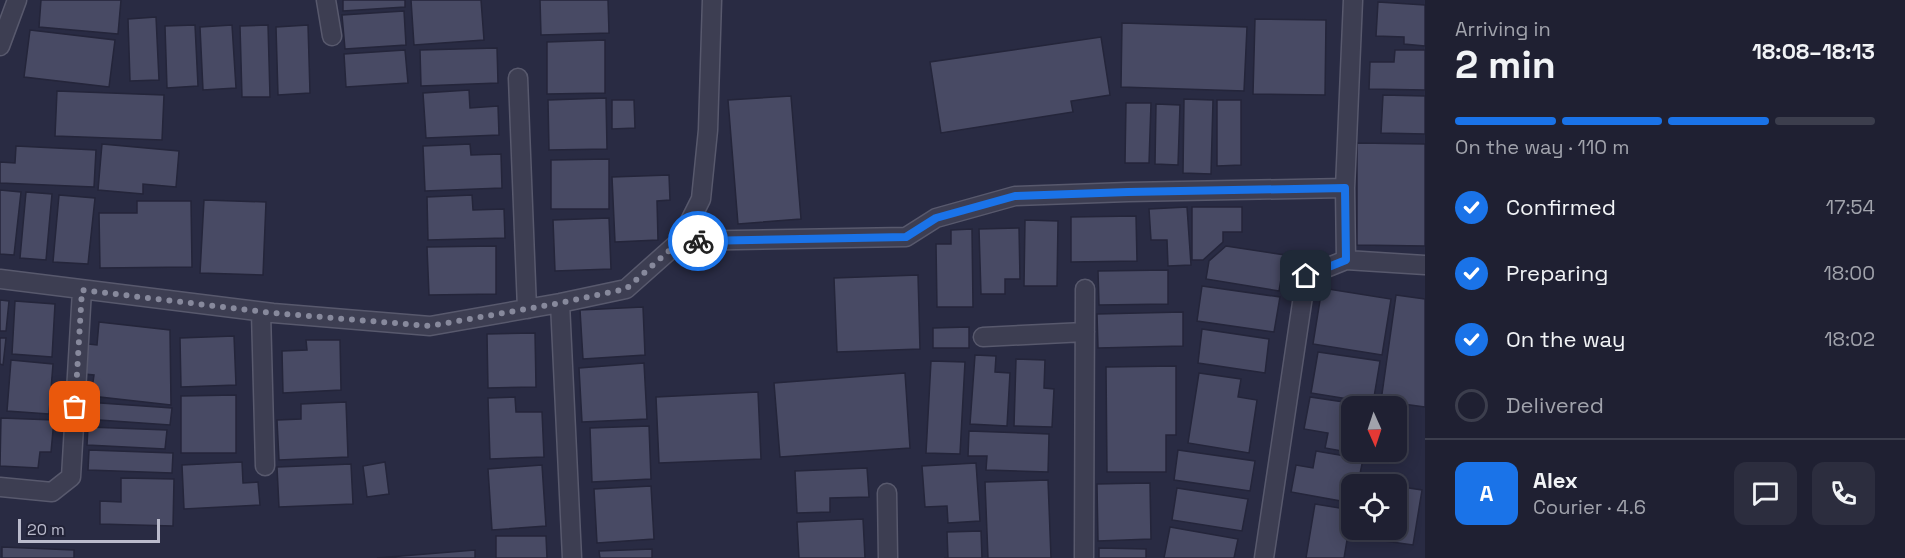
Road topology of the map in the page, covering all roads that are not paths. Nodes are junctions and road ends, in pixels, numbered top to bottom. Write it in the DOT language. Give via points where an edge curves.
graph roads {
  1 [pos="17,0"];
  2 [pos="326,0"];
  3 [pos="712,0"];
  4 [pos="1353,0"];
  5 [pos="332,36"];
  6 [pos="0,46"];
  7 [pos="518,78"];
  8 [pos="1345,188"];
  9 [pos="680,241"];
  10 [pos="1346,260"];
  11 [pos="1425,265"];
  12 [pos="0,279"];
  13 [pos="1085,289"];
  14 [pos="82,290"];
  15 [pos="560,303"];
  16 [pos="527,309"];
  17 [pos="261,312"];
  18 [pos="1085,332"];
  19 [pos="983,337"];
  20 [pos="265,466"];
  21 [pos="0,487"];
  22 [pos="887,493"];
  23 [pos="572,558"];
  24 [pos="888,558"];
  25 [pos="1084,558"];
  26 [pos="1264,558"];
  1 -- 6 [label="street"];
  2 -- 5 [label="street"];
  3 -- 9 [label="street" via="708,130 701,199"];
  4 -- 8 [label="street"];
  7 -- 16 [label="street"];
  8 -- 9 [label="street" via="1015,196 936,218 906,237"];
  8 -- 10 [label="street"];
  9 -- 15 [label="street" via="626,289"];
  10 -- 11 [label="street"];
  10 -- 26 [label="street" via="1306,276"];
  12 -- 14 [label="street"];
  13 -- 18 [label="street"];
  14 -- 17 [label="street"];
  14 -- 21 [label="street" via="71,477 52,492"];
  15 -- 16 [label="street"];
  15 -- 23 [label="street"];
  16 -- 17 [label="street" via="430,326"];
  17 -- 20 [label="street"];
  18 -- 19 [label="street"];
  18 -- 25 [label="street"];
  22 -- 24 [label="street"];
}
